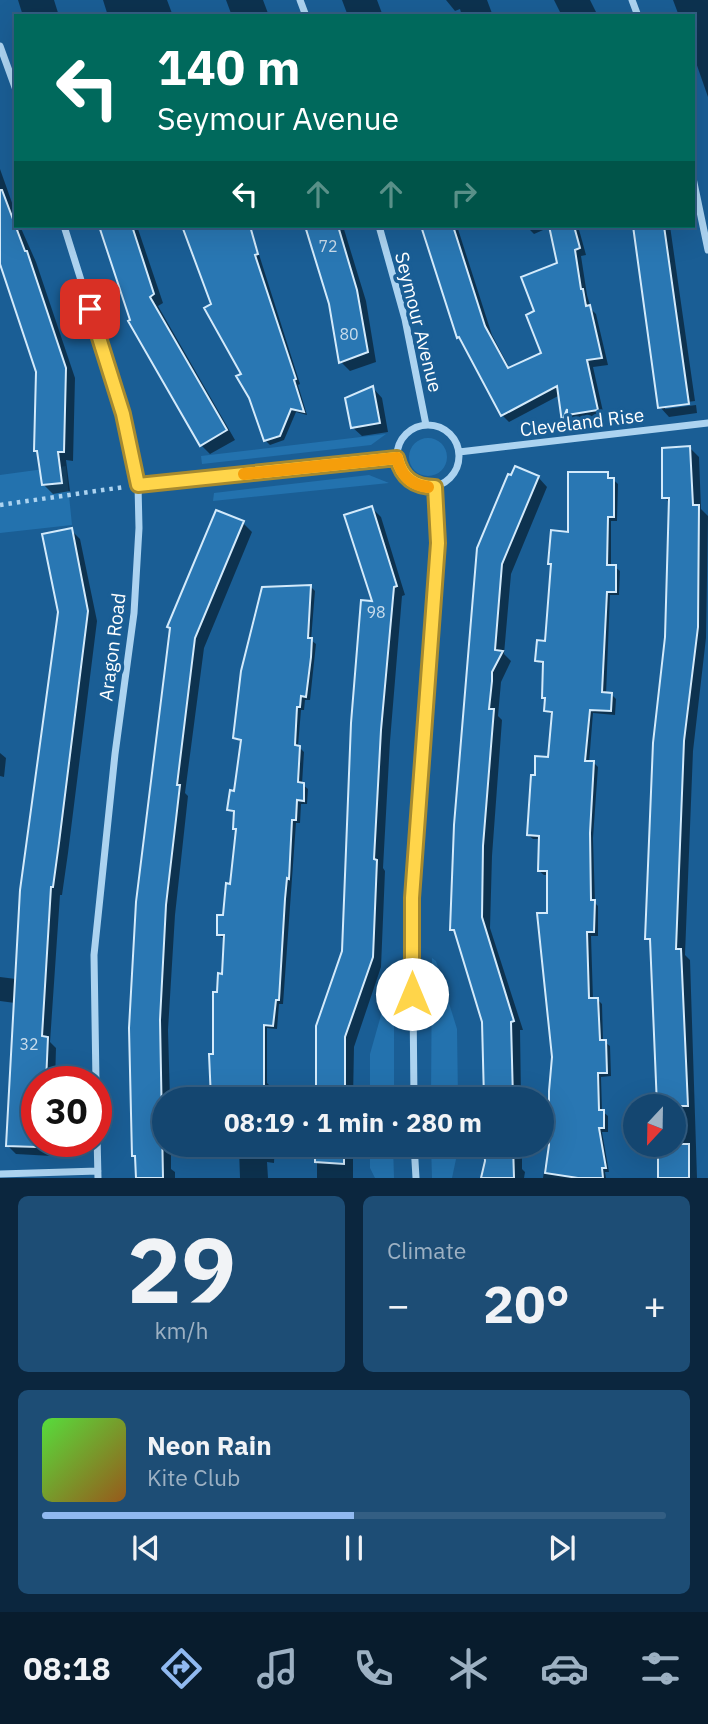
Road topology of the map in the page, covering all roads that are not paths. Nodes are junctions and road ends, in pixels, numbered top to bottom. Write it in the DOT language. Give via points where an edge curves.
graph roads {
  1 [pos="0,46"];
  2 [pos="14,84"];
  3 [pos="695,188"];
  4 [pos="65,228"];
  5 [pos="380,228"];
  6 [pos="708,250"];
  7 [pos="708,423"];
  8 [pos="426,425"];
  9 [pos="459,452"];
  10 [pos="397,458"];
  11 [pos="138,485"];
  12 [pos="435,487"];
  13 [pos="96,1066"];
  14 [pos="414,1087"];
  15 [pos="98,1157"];
  16 [pos="415,1157"];
  17 [pos="0,1174"];
  18 [pos="98,1175"];
  19 [pos="416,1178"];
  1 -- 2 [label="street"];
  3 -- 6 [label="street"];
  4 -- 11 [label="street, Aragon Road" via="123,414"];
  5 -- 8 [label="street, Seymour Avenue" via="405,319"];
  7 -- 9 [label="street, Cleveland Rise"];
  8 -- 9 [label="street" via="452,435"];
  8 -- 10 [label="street" via="409,432"];
  9 -- 12 [label="street" via="456,471"];
  10 -- 11 [label="street"];
  10 -- 12 [label="street" via="405,478"];
  11 -- 13 [label="street, Aragon Road" via="134,613 94,956"];
  12 -- 14 [label="street" via="437,567 412,898"];
  15 -- 18 [label="street"];
  16 -- 19 [label="street"];
  17 -- 18 [label="street"];
}
